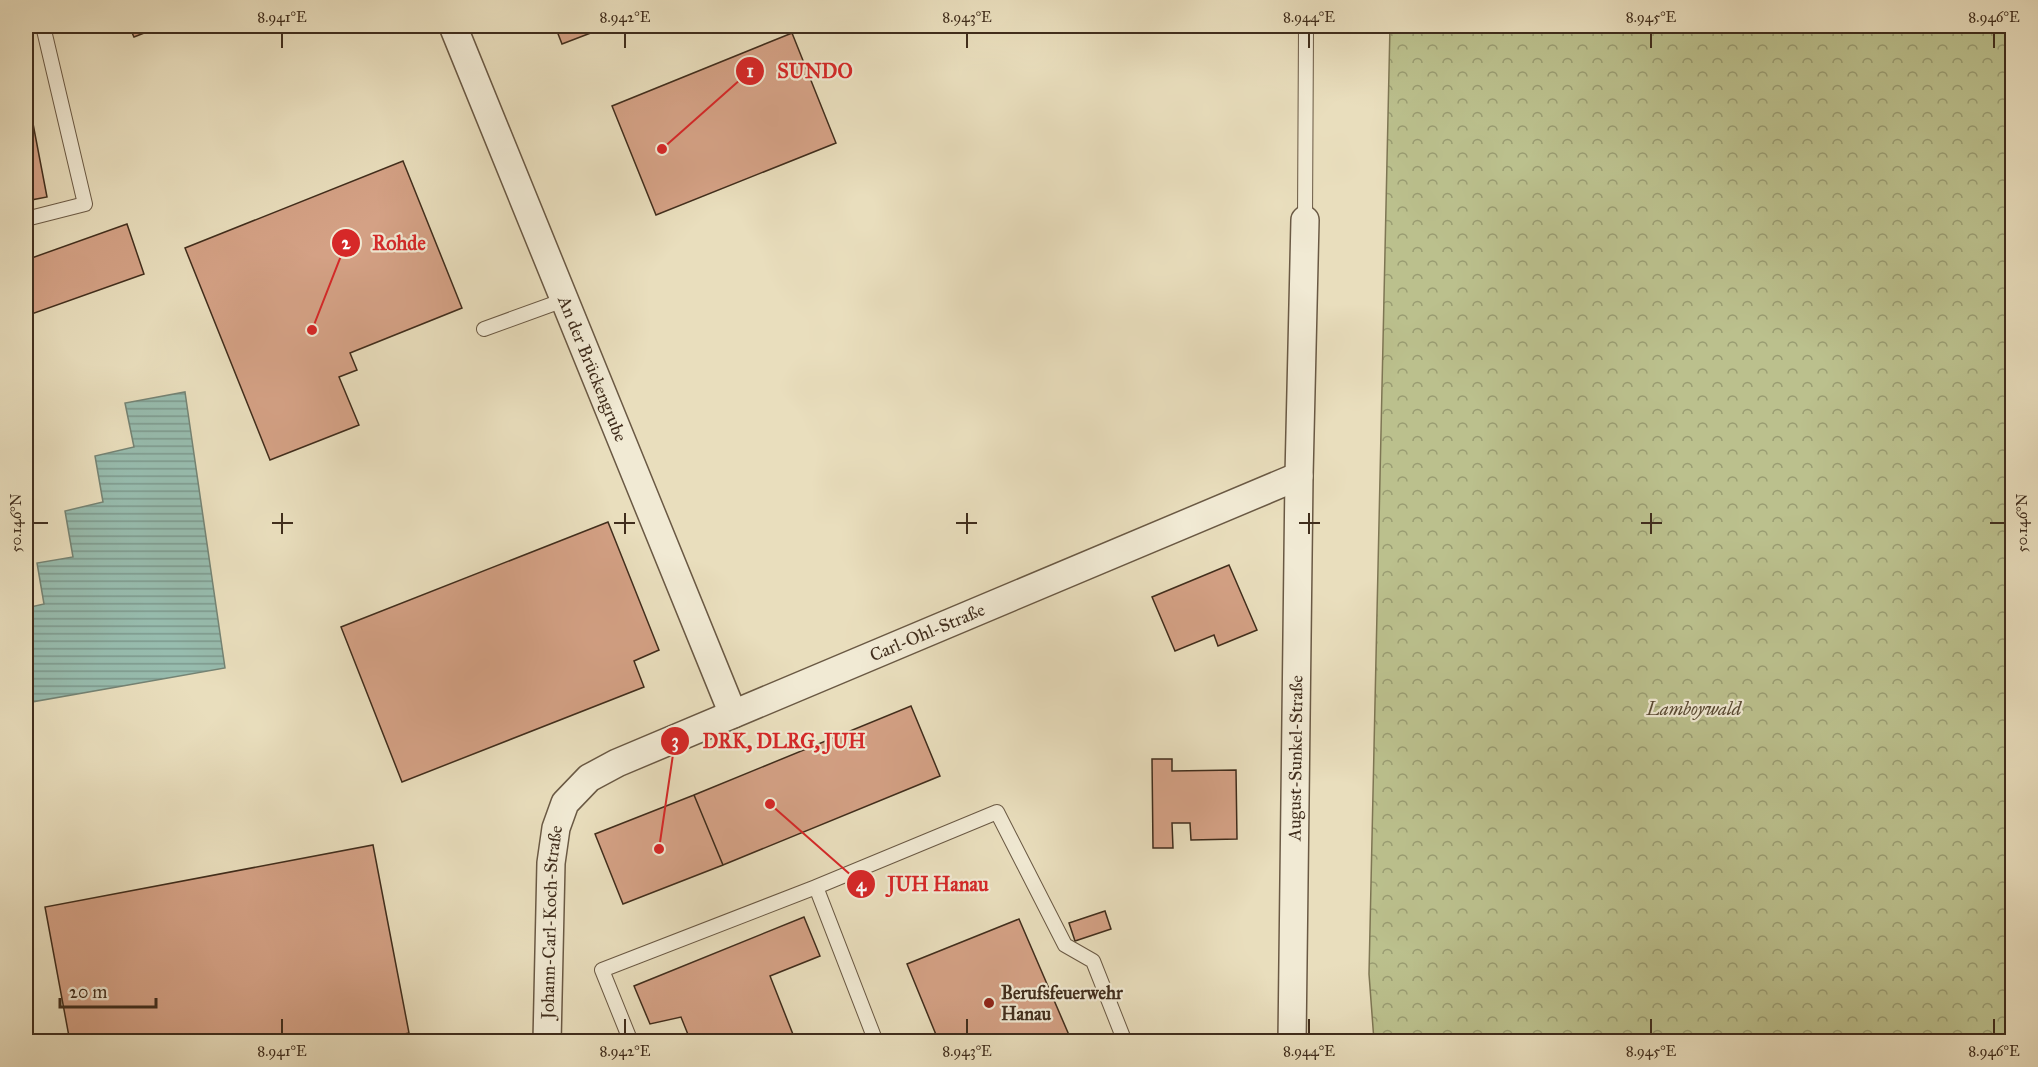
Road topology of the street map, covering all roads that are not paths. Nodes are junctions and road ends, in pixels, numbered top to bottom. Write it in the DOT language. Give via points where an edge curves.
graph roads {
  1 [pos="43,26"];
  2 [pos="453,26"];
  3 [pos="1306,26"];
  4 [pos="26,219"];
  5 [pos="1305,220"];
  6 [pos="564,300"];
  7 [pos="484,329"];
  8 [pos="1299,476"];
  9 [pos="734,714"];
  10 [pos="565,803"];
  11 [pos="816,887"];
  12 [pos="547,1041"];
  13 [pos="631,1041"];
  14 [pos="876,1041"];
  15 [pos="1125,1041"];
  16 [pos="1292,1041"];
  1 -- 4 [label="lane" via="85,204"];
  2 -- 6 [label="street, An der Brückengrube"];
  3 -- 5 [label="lane"];
  5 -- 8 [label="street, August-Sunkel-Straße"];
  6 -- 7 [label="lane"];
  6 -- 9 [label="street, An der Brückengrube"];
  8 -- 9 [label="street, Carl-Ohl-Straße"];
  8 -- 16 [label="street, August-Sunkel-Straße"];
  9 -- 10 [label="street, Carl-Ohl-Straße" via="617,763 589,778"];
  10 -- 12 [label="street, Johann-Carl-Koch-Straße" via="556,828 551,863"];
  11 -- 13 [label="lane" via="602,970"];
  11 -- 14 [label="lane"];
  11 -- 15 [label="lane" via="997,812 1065,945 1093,961"];
}
